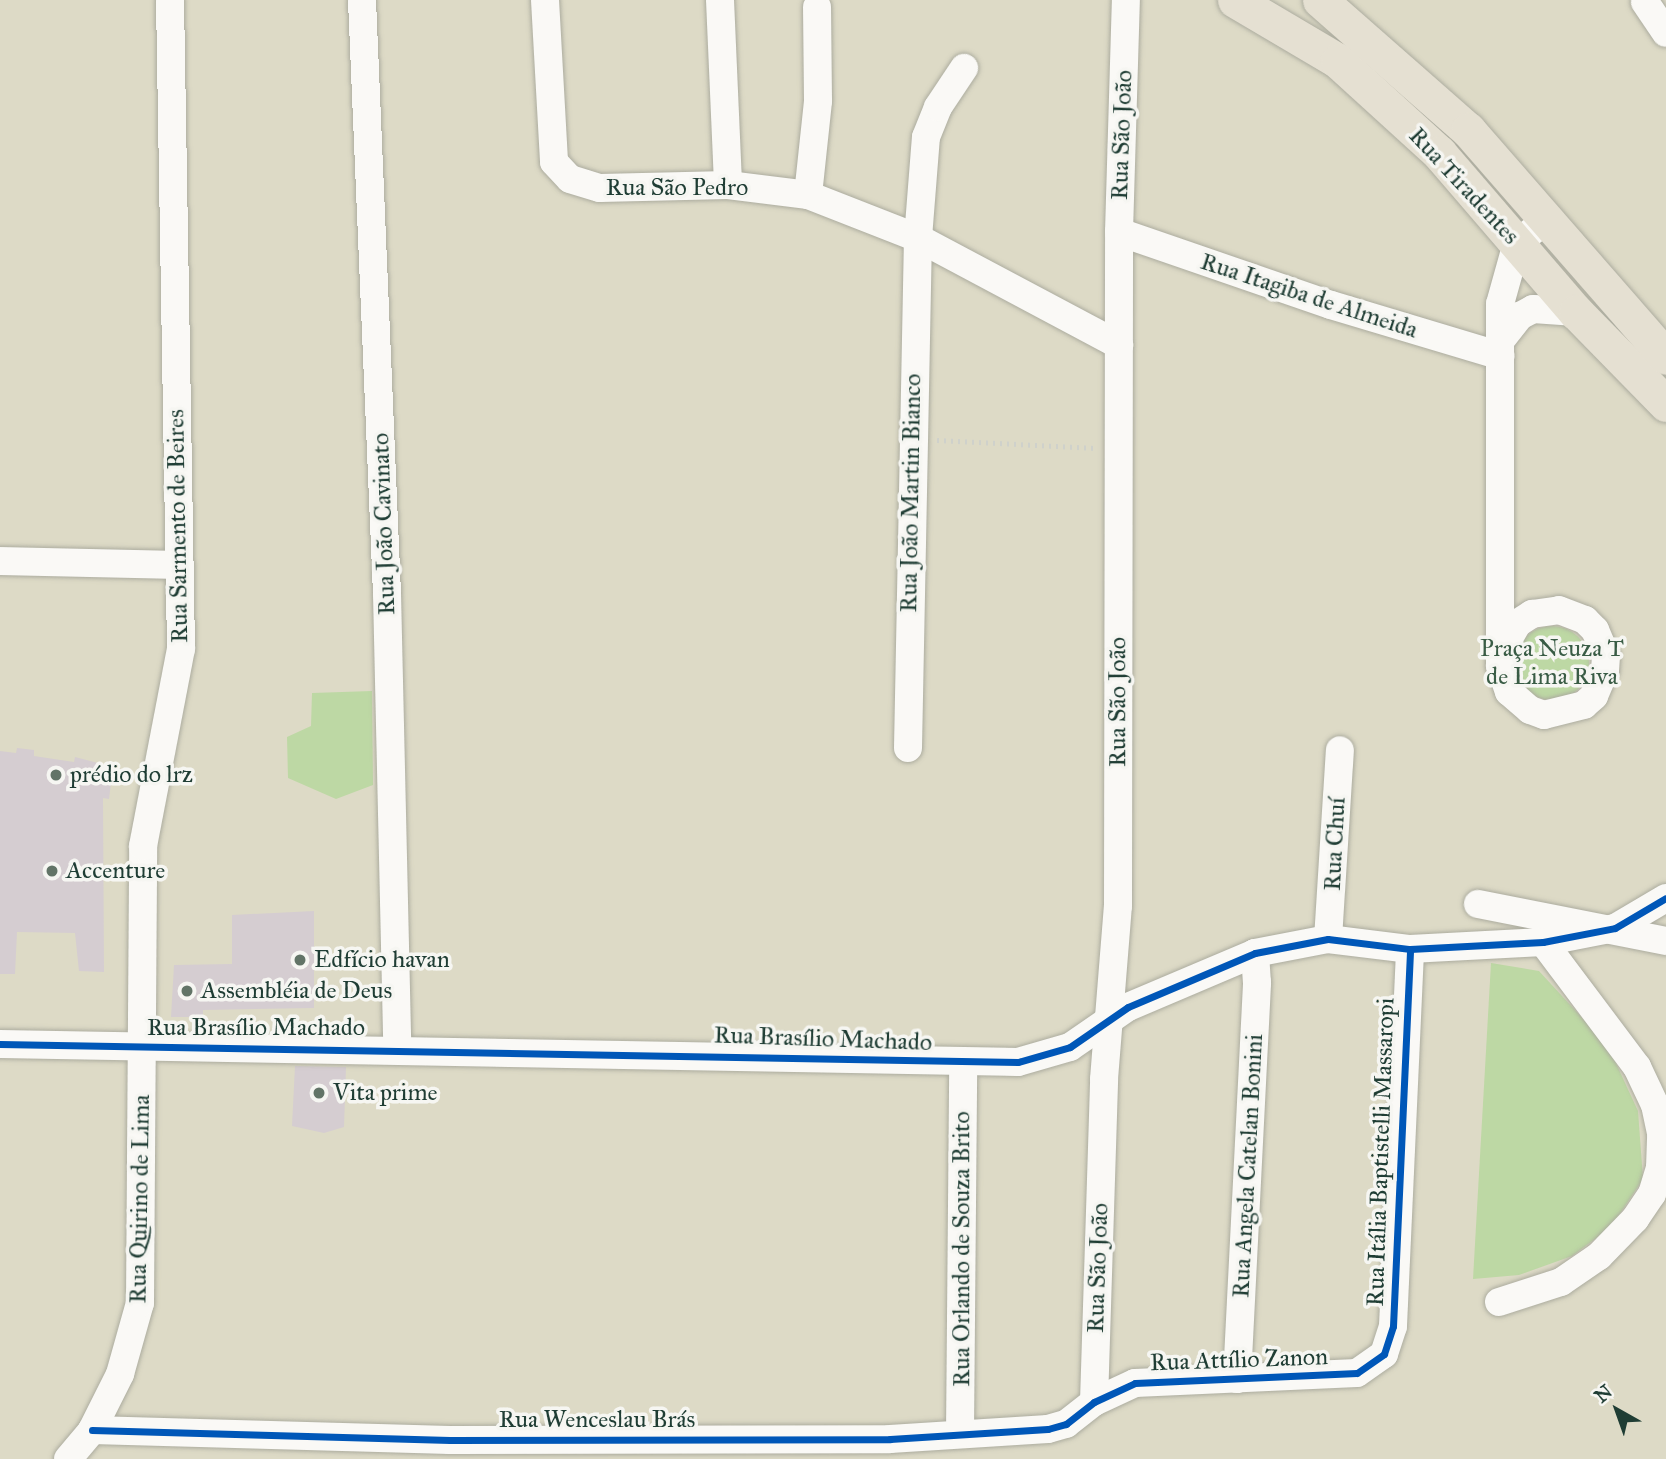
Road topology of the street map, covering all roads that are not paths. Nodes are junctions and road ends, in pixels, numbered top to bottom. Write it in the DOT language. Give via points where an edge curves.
graph roads {
  1 [pos="170,0"];
  2 [pos="362,0"];
  3 [pos="545,0"];
  4 [pos="720,0"];
  5 [pos="1126,0"];
  6 [pos="1235,0"];
  7 [pos="1310,0"];
  8 [pos="1320,0"];
  9 [pos="1645,2"];
  10 [pos="817,7"];
  11 [pos="1268,17"];
  12 [pos="1666,33"];
  13 [pos="964,68"];
  14 [pos="728,186"];
  15 [pos="808,195"];
  16 [pos="1546,220"];
  17 [pos="1119,232"];
  18 [pos="918,238"];
  19 [pos="1517,243"];
  20 [pos="1576,312"];
  21 [pos="1119,345"];
  22 [pos="1501,348"];
  23 [pos="1666,357"];
  24 [pos="1666,404"];
  25 [pos="0,561"];
  26 [pos="1501,562"];
  27 [pos="177,565"];
  28 [pos="1532,614"];
  29 [pos="1501,652"];
  30 [pos="908,748"];
  31 [pos="1340,750"];
  32 [pos="1666,898"];
  33 [pos="1478,904"];
  34 [pos="1615,928"];
  35 [pos="1328,939"];
  36 [pos="1666,941"];
  37 [pos="1543,942"];
  38 [pos="1410,949"];
  39 [pos="1255,953"];
  40 [pos="1110,1020"];
  41 [pos="0,1044"];
  42 [pos="143,1047"];
  43 [pos="397,1048"];
  44 [pos="1031,1060"];
  45 [pos="963,1064"];
  46 [pos="1104,1079"];
  47 [pos="1499,1302"];
  48 [pos="1384,1354"];
  49 [pos="1237,1379"];
  50 [pos="1094,1402"];
  51 [pos="92,1430"];
  52 [pos="960,1434"];
  53 [pos="890,1449"];
  54 [pos="448,1450"];
  55 [pos="68,1459"];
  1 -- 27 [label="street, Rua Sarmento de Beires"];
  2 -- 43 [label="street, Rua João Cavinato" via="387,593"];
  3 -- 14 [label="street, Rua São Pedro" via="554,162 570,179 600,188"];
  4 -- 14 [label="street"];
  5 -- 17 [label="street, Rua São João"];
  6 -- 11 [label="main road, Rua Tiradentes"];
  7 -- 11 [label="main road"];
  8 -- 16 [label="main road, Rua Tiradentes" via="1468,130"];
  9 -- 12 [label="street"];
  10 -- 15 [label="street" via="818,101"];
  11 -- 19 [label="main road, Rua Tiradentes" via="1338,61 1375,93 1439,153"];
  13 -- 18 [label="street" via="938,107 926,137"];
  14 -- 15 [label="street, Rua São Pedro"];
  15 -- 18 [label="street, Rua São Pedro"];
  16 -- 19 [label="street"];
  16 -- 23 [label="main road, Rua Tiradentes"];
  17 -- 21 [label="street, Rua São João"];
  17 -- 22 [label="street, Rua Itagiba de Almeida" via="1318,300"];
  18 -- 21 [label="street, Rua São Pedro"];
  18 -- 30 [label="street, Rua João Martin Bianco"];
  19 -- 20 [label="main road, Rua Tiradentes"];
  19 -- 22 [label="street" via="1502,284"];
  20 -- 22 [label="street" via="1533,309 1520,316"];
  20 -- 24 [label="main road, Rua Tiradentes"];
  21 -- 40 [label="street, Rua São João" via="1118,906"];
  22 -- 26 [label="street"];
  25 -- 27 [label="street"];
  26 -- 28 [label="street"];
  26 -- 29 [label="street"];
  27 -- 42 [label="street, Rua Sarmento de Beires" via="181,649 152,779 143,846"];
  28 -- 29 [label="street" via="1518,623"];
  28 -- 29 [label="street" via="1559,610 1586,620 1595,630 1606,656 1594,696 1565,713 1531,710 1509,692 1500,666"];
  31 -- 35 [label="street, Rua Chuí"];
  32 -- 34 [label="street"];
  33 -- 34 [label="street"];
  34 -- 36 [label="street"];
  34 -- 37 [label="street, Rua Brasílio Machado"];
  35 -- 38 [label="street, Rua Brasílio Machado"];
  35 -- 39 [label="street, Rua Brasílio Machado"];
  37 -- 38 [label="street, Rua Brasílio Machado"];
  37 -- 47 [label="street" via="1637,1067 1657,1115 1660,1168 1652,1195 1599,1256 1561,1282"];
  38 -- 48 [label="street, Rua Itália Baptistelli Massaropi" via="1393,1326"];
  39 -- 40 [label="street, Rua Brasílio Machado" via="1128,1007"];
  39 -- 49 [label="street, Rua Angela Catelan Bonini"];
  40 -- 44 [label="street, Rua Brasílio Machado" via="1069,1047"];
  40 -- 46 [label="street, Rua São João"];
  41 -- 42 [label="street, Rua Brasílio Machado"];
  42 -- 43 [label="street, Rua Brasílio Machado"];
  42 -- 51 [label="street, Rua Quirino de Lima" via="141,1303 120,1374"];
  43 -- 45 [label="street, Rua Brasílio Machado" via="785,1055"];
  44 -- 45 [label="street, Rua Brasílio Machado"];
  44 -- 46 [label="street, Rua Brasílio Machado" via="1088,1066"];
  45 -- 52 [label="street, Rua Orlando de Souza Brito"];
  46 -- 50 [label="street, Rua São João"];
  48 -- 49 [label="street, Rua Attílio Zanon" via="1357,1373"];
  49 -- 50 [label="street, Rua Attílio Zanon" via="1135,1383"];
  50 -- 52 [label="street, Rua Wenceslau Brás" via="1066,1424 1048,1429"];
  51 -- 54 [label="street, Rua Wenceslau Brás"];
  51 -- 55 [label="street, Rua Quirino de Lima"];
  52 -- 53 [label="street, Rua Wenceslau Brás"];
  53 -- 54 [label="street, Rua Wenceslau Brás"];
}
